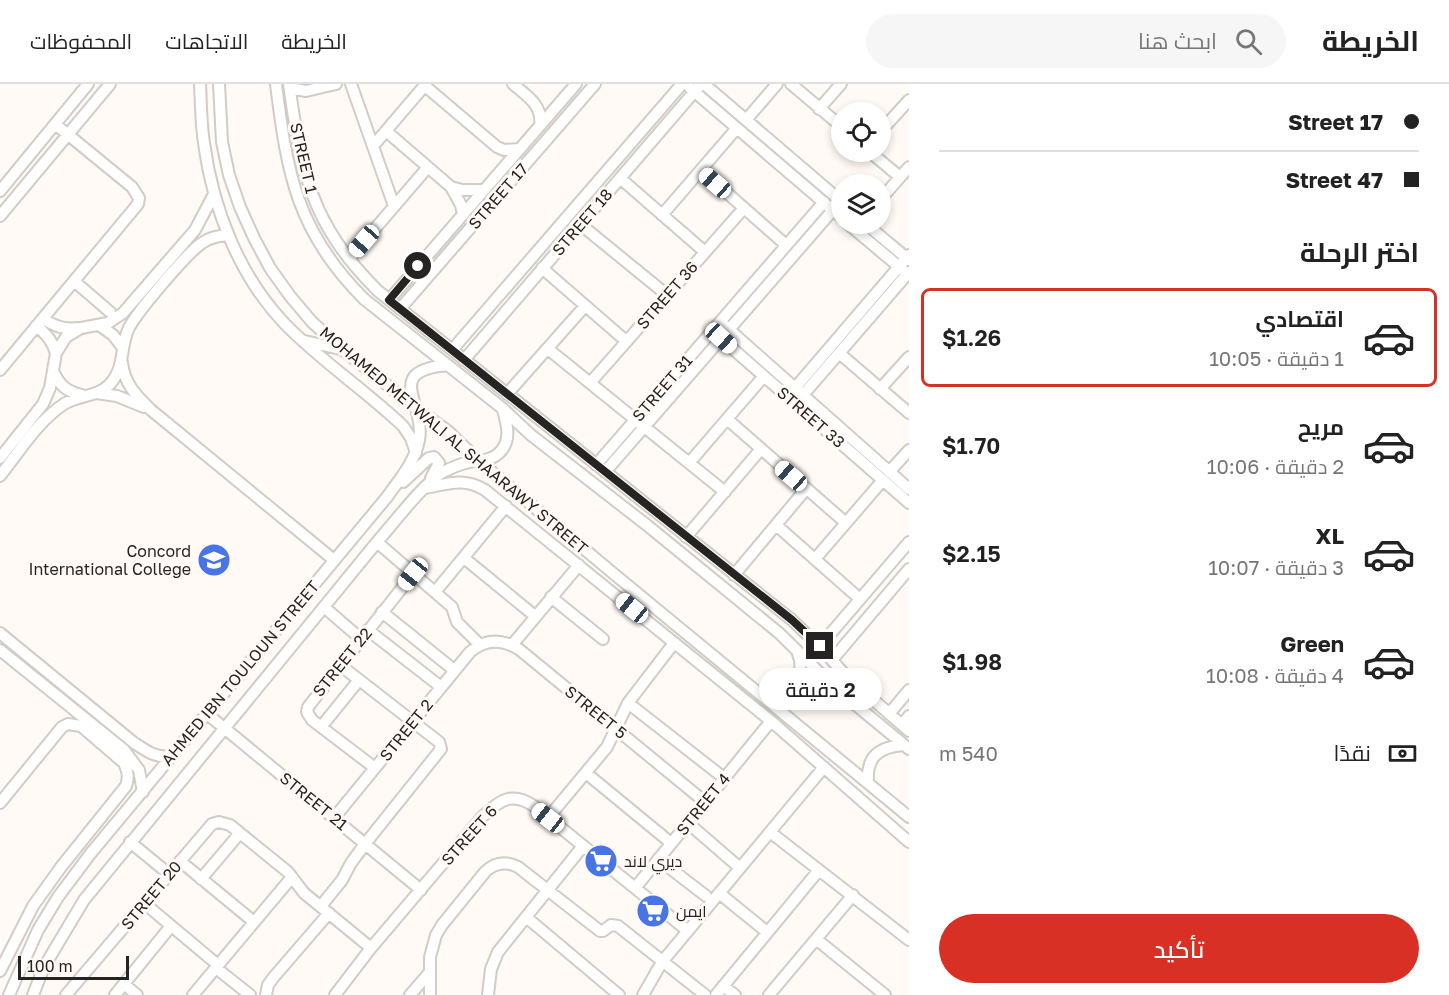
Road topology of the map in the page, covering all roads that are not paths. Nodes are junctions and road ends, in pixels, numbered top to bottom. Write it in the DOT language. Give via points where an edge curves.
graph roads {
  1 [pos="88,84"];
  2 [pos="108,84"];
  3 [pos="200,84"];
  4 [pos="219,84"];
  5 [pos="276,84"];
  6 [pos="336,84"];
  7 [pos="351,84"];
  8 [pos="513,84"];
  9 [pos="576,84"];
  10 [pos="595,84"];
  11 [pos="777,84"];
  12 [pos="791,84"];
  13 [pos="841,84"];
  14 [pos="292,85"];
  15 [pos="425,85"];
  16 [pos="693,86"];
  17 [pos="909,100"];
  18 [pos="537,105"];
  19 [pos="557,106"];
  20 [pos="819,109"];
  21 [pos="900,110"];
  22 [pos="831,118"];
  23 [pos="909,118"];
  24 [pos="746,120"];
  25 [pos="891,120"];
  26 [pos="55,124"];
  27 [pos="540,126"];
  28 [pos="737,128"];
  29 [pos="386,131"];
  30 [pos="68,134"];
  31 [pos="222,142"];
  32 [pos="204,144"];
  33 [pos="373,146"];
  34 [pos="497,147"];
  35 [pos="520,149"];
  36 [pos="882,162"];
  37 [pos="428,167"];
  38 [pos="909,167"];
  39 [pos="701,170"];
  40 [pos="499,173"];
  41 [pos="900,177"];
  42 [pos="620,178"];
  43 [pos="451,187"];
  44 [pos="891,187"];
  45 [pos="484,190"];
  46 [pos="0,191"];
  47 [pos="831,193"];
  48 [pos="214,194"];
  49 [pos="824,202"];
  50 [pos="394,206"];
  51 [pos="744,208"];
  52 [pos="831,208"];
  53 [pos="463,214"];
  54 [pos="662,215"];
  55 [pos="0,216"];
  56 [pos="831,220"];
  57 [pos="580,224"];
  58 [pos="860,234"];
  59 [pos="878,234"];
  60 [pos="228,235"];
  61 [pos="786,245"];
  62 [pos="705,252"];
  63 [pos="908,258"];
  64 [pos="349,259"];
  65 [pos="542,268"];
  66 [pos="905,271"];
  67 [pos="74,281"];
  68 [pos="667,295"];
  69 [pos="389,300"];
  70 [pos="585,306"];
  71 [pos="400,309"];
  72 [pos="110,312"];
  73 [pos="40,322"];
  74 [pos="99,326"];
  75 [pos="81,328"];
  76 [pos="721,330"];
  77 [pos="302,340"];
  78 [pos="626,341"];
  79 [pos="123,348"];
  80 [pos="548,348"];
  81 [pos="343,350"];
  82 [pos="452,350"];
  83 [pos="56,353"];
  84 [pos="839,353"];
  85 [pos="909,357"];
  86 [pos="464,360"];
  87 [pos="122,362"];
  88 [pos="448,365"];
  89 [pos="0,370"];
  90 [pos="53,371"];
  91 [pos="764,376"];
  92 [pos="590,382"];
  93 [pos="880,388"];
  94 [pos="799,391"];
  95 [pos="96,393"];
  96 [pos="507,394"];
  97 [pos="82,395"];
  98 [pos="416,408"];
  99 [pos="502,408"];
  100 [pos="151,410"];
  101 [pos="909,413"];
  102 [pos="727,419"];
  103 [pos="640,423"];
  104 [pos="761,449"];
  105 [pos="909,450"];
  106 [pos="416,453"];
  107 [pos="0,458"];
  108 [pos="479,460"];
  109 [pos="689,463"];
  110 [pos="600,468"];
  111 [pos="0,476"];
  112 [pos="886,476"];
  113 [pos="425,488"];
  114 [pos="806,489"];
  115 [pos="909,489"];
  116 [pos="725,492"];
  117 [pos="387,497"];
  118 [pos="639,500"];
  119 [pos="909,503"];
  120 [pos="506,506"];
  121 [pos="630,511"];
  122 [pos="846,523"];
  123 [pos="776,525"];
  124 [pos="686,537"];
  125 [pos="376,542"];
  126 [pos="909,542"];
  127 [pos="464,558"];
  128 [pos="815,559"];
  129 [pos="334,560"];
  130 [pos="579,565"];
  131 [pos="909,569"];
  132 [pos="413,574"];
  133 [pos="614,574"];
  134 [pos="734,575"];
  135 [pos="604,586"];
  136 [pos="435,592"];
  137 [pos="551,597"];
  138 [pos="860,599"];
  139 [pos="324,607"];
  140 [pos="382,612"];
  141 [pos="535,616"];
  142 [pos="836,627"];
  143 [pos="368,630"];
  144 [pos="0,633"];
  145 [pos="361,639"];
  146 [pos="603,639"];
  147 [pos="850,639"];
  148 [pos="674,643"];
  149 [pos="480,645"];
  150 [pos="512,645"];
  151 [pos="820,646"];
  152 [pos="0,650"];
  153 [pos="797,651"];
  154 [pos="832,660"];
  155 [pos="340,665"];
  156 [pos="454,670"];
  157 [pos="359,680"];
  158 [pos="441,687"];
  159 [pos="762,696"];
  160 [pos="907,696"];
  161 [pos="628,703"];
  162 [pos="206,713"];
  163 [pos="889,714"];
  164 [pos="909,716"];
  165 [pos="771,721"];
  166 [pos="413,722"];
  167 [pos="224,727"];
  168 [pos="321,727"];
  169 [pos="905,728"];
  170 [pos="617,730"];
  171 [pos="907,747"];
  172 [pos="172,756"];
  173 [pos="824,767"];
  174 [pos="375,768"];
  175 [pos="586,773"];
  176 [pos="724,778"];
  177 [pos="868,783"];
  178 [pos="142,792"];
  179 [pos="705,802"];
  180 [pos="0,803"];
  181 [pos="909,817"];
  182 [pos="334,818"];
  183 [pos="548,818"];
  184 [pos="687,823"];
  185 [pos="770,832"];
  186 [pos="240,833"];
  187 [pos="129,842"];
  188 [pos="909,842"];
  189 [pos="365,843"];
  190 [pos="671,843"];
  191 [pos="583,846"];
  192 [pos="658,859"];
  193 [pos="180,861"];
  194 [pos="740,868"];
  195 [pos="819,870"];
  196 [pos="169,874"];
  197 [pos="292,877"];
  198 [pos="201,879"];
  199 [pos="634,888"];
  200 [pos="421,890"];
  201 [pos="547,890"];
  202 [pos="719,893"];
  203 [pos="853,895"];
  204 [pos="706,896"];
  205 [pos="144,903"];
  206 [pos="325,910"];
  207 [pos="526,917"];
  208 [pos="254,922"];
  209 [pos="171,926"];
  210 [pos="688,931"];
  211 [pos="767,932"];
  212 [pos="816,939"];
  213 [pos="909,940"];
  214 [pos="371,948"];
  215 [pos="662,962"];
  216 [pos="217,966"];
  217 [pos="0,971"];
  218 [pos="429,973"];
  219 [pos="124,984"];
  220 [pos="723,986"];
  221 [pos="883,994"];
  222 [pos="9,995"];
  223 [pos="33,995"];
  224 [pos="66,995"];
  225 [pos="115,995"];
  226 [pos="137,995"];
  227 [pos="193,995"];
  228 [pos="250,995"];
  229 [pos="266,995"];
  230 [pos="335,995"];
  231 [pos="410,995"];
  232 [pos="430,995"];
  233 [pos="488,995"];
  234 [pos="619,995"];
  235 [pos="643,995"];
  236 [pos="705,995"];
  237 [pos="716,995"];
  238 [pos="735,995"];
  239 [pos="769,995"];
  1 -- 26 [label="street"];
  2 -- 30 [label="street"];
  3 -- 32 [label="street"];
  4 -- 31 [label="street, MOHAMED METWALI AL SHAARAWY STREET"];
  5 -- 88 [label="street" via="291,177 313,233 358,293"];
  6 -- 14 [label="street" via="306,91"];
  7 -- 33 [label="street"];
  8 -- 18 [label="street"];
  9 -- 19 [label="street, STREET 17"];
  10 -- 71 [label="street, STREET 17"];
  11 -- 24 [label="street"];
  12 -- 20 [label="street"];
  13 -- 20 [label="street"];
  14 -- 64 [label="street, STREET 1" via="298,148 305,175 326,226"];
  15 -- 29 [label="street"];
  15 -- 34 [label="street"];
  16 -- 24 [label="street"];
  16 -- 28 [label="street"];
  16 -- 42 [label="street, STREET 18"];
  16 -- 82 [label="street, STREET 18"];
  17 -- 21 [label="street"];
  18 -- 19 [label="street"];
  18 -- 27 [label="street"];
  19 -- 27 [label="street, STREET 17"];
  20 -- 22 [label="street"];
  21 -- 23 [label="street"];
  21 -- 25 [label="street"];
  24 -- 47 [label="street"];
  26 -- 30 [label="street"];
  26 -- 46 [label="street"];
  27 -- 35 [label="street, STREET 17"];
  28 -- 39 [label="street"];
  28 -- 49 [label="street"];
  29 -- 33 [label="street"];
  29 -- 37 [label="street"];
  30 -- 55 [label="street"];
  30 -- 67 [label="street" via="132,187 138,198 138,204"];
  31 -- 32 [label="street"];
  31 -- 81 [label="street, MOHAMED METWALI AL SHAARAWY STREET" via="240,207 270,268 312,321"];
  32 -- 48 [label="street"];
  33 -- 50 [label="street"];
  34 -- 35 [label="street"];
  34 -- 40 [label="street"];
  35 -- 40 [label="street, STREET 17"];
  36 -- 41 [label="street"];
  37 -- 43 [label="street"];
  37 -- 50 [label="street"];
  38 -- 41 [label="street"];
  39 -- 51 [label="street"];
  39 -- 54 [label="street"];
  40 -- 45 [label="street, STREET 17"];
  41 -- 44 [label="street"];
  42 -- 54 [label="street"];
  42 -- 57 [label="street, STREET 18"];
  43 -- 45 [label="street"];
  43 -- 53 [label="street"];
  45 -- 53 [label="street, STREET 17"];
  48 -- 60 [label="street"];
  48 -- 74 [label="street" via="195,230 129,307 116,319"];
  49 -- 52 [label="street"];
  49 -- 61 [label="street, STREET 31"];
  50 -- 64 [label="street"];
  51 -- 61 [label="street"];
  51 -- 62 [label="street, STREET 36"];
  53 -- 69 [label="street, STREET 17"];
  54 -- 62 [label="street"];
  56 -- 76 [label="street, STREET 31"];
  57 -- 65 [label="street, STREET 18"];
  57 -- 68 [label="street"];
  58 -- 66 [label="street"];
  59 -- 63 [label="street"];
  60 -- 77 [label="street" via="263,297"];
  60 -- 79 [label="street" via="209,239 196,248 138,314"];
  61 -- 76 [label="street, STREET 31"];
  62 -- 68 [label="street, STREET 36"];
  63 -- 66 [label="street"];
  64 -- 69 [label="street, STREET 1"];
  65 -- 70 [label="street"];
  65 -- 86 [label="street, STREET 18"];
  66 -- 84 [label="street"];
  66 -- 94 [label="street"];
  67 -- 72 [label="street"];
  67 -- 73 [label="street"];
  68 -- 78 [label="street, STREET 36"];
  69 -- 71 [label="street, STREET 1"];
  70 -- 78 [label="street"];
  70 -- 80 [label="street"];
  71 -- 82 [label="street, STREET 1"];
  73 -- 75 [label="street"];
  73 -- 83 [label="street"];
  73 -- 89 [label="street"];
  74 -- 75 [label="street"];
  74 -- 79 [label="street"];
  75 -- 83 [label="street" via="66,337"];
  76 -- 91 [label="street, STREET 33"];
  76 -- 94 [label="street, STREET 33"];
  76 -- 103 [label="street, STREET 31"];
  77 -- 81 [label="street"];
  77 -- 106 [label="street" via="403,426"];
  78 -- 92 [label="street, STREET 36"];
  79 -- 87 [label="street"];
  80 -- 92 [label="street"];
  80 -- 96 [label="street"];
  81 -- 98 [label="street, MOHAMED METWALI AL SHAARAWY STREET"];
  82 -- 86 [label="street, STREET 1"];
  83 -- 90 [label="street"];
  84 -- 93 [label="street"];
  84 -- 94 [label="street"];
  85 -- 93 [label="street"];
  86 -- 96 [label="street, STREET 1"];
  87 -- 95 [label="street" via="117,376"];
  87 -- 100 [label="street" via="132,392"];
  88 -- 98 [label="street, AHMED IBN TOULOUN STREET" via="418,372 412,380 410,390"];
  88 -- 99 [label="street"];
  90 -- 97 [label="street" via="63,387"];
  90 -- 107 [label="street" via="43,404"];
  91 -- 102 [label="street"];
  91 -- 112 [label="street, STREET 33"];
  92 -- 103 [label="street"];
  93 -- 101 [label="street"];
  94 -- 112 [label="street, STREET 33"];
  95 -- 97 [label="street"];
  95 -- 100 [label="street" via="127,399"];
  96 -- 110 [label="street, STREET 1"];
  97 -- 111 [label="street" via="50,415"];
  98 -- 106 [label="street, AHMED IBN TOULOUN STREET" via="420,426"];
  98 -- 108 [label="street, MOHAMED METWALI AL SHAARAWY STREET"];
  99 -- 108 [label="street, AHMED IBN TOULOUN STREET" via="507,440 500,453"];
  99 -- 121 [label="street"];
  100 -- 129 [label="street"];
  102 -- 104 [label="street"];
  102 -- 109 [label="street"];
  103 -- 109 [label="street"];
  103 -- 110 [label="street, STREET 31"];
  104 -- 114 [label="street"];
  104 -- 116 [label="street"];
  105 -- 112 [label="street"];
  106 -- 117 [label="street, AHMED IBN TOULOUN STREET"];
  108 -- 113 [label="street, AHMED IBN TOULOUN STREET" via="440,474"];
  108 -- 133 [label="street, MOHAMED METWALI AL SHAARAWY STREET"];
  109 -- 116 [label="street"];
  110 -- 118 [label="street, STREET 1"];
  112 -- 115 [label="street, STREET 33"];
  112 -- 119 [label="street, STREET 33"];
  112 -- 122 [label="street"];
  113 -- 117 [label="street" via="439,463 434,457"];
  113 -- 120 [label="street" via="469,482"];
  113 -- 125 [label="street, AHMED IBN TOULOUN STREET"];
  114 -- 122 [label="street"];
  114 -- 123 [label="street"];
  116 -- 124 [label="street"];
  117 -- 129 [label="street, AHMED IBN TOULOUN STREET"];
  118 -- 121 [label="street"];
  118 -- 124 [label="street, STREET 1"];
  120 -- 127 [label="street"];
  120 -- 130 [label="street"];
  121 -- 153 [label="street"];
  122 -- 128 [label="street"];
  123 -- 128 [label="street"];
  123 -- 134 [label="street"];
  124 -- 134 [label="street, STREET 1"];
  125 -- 132 [label="street"];
  125 -- 139 [label="street, AHMED IBN TOULOUN STREET"];
  126 -- 138 [label="street"];
  127 -- 136 [label="street"];
  127 -- 141 [label="street"];
  128 -- 138 [label="street"];
  129 -- 162 [label="street, AHMED IBN TOULOUN STREET"];
  130 -- 135 [label="street"];
  130 -- 137 [label="street"];
  131 -- 147 [label="street"];
  132 -- 136 [label="street"];
  132 -- 140 [label="street, STREET 22"];
  133 -- 135 [label="street"];
  133 -- 159 [label="street, MOHAMED METWALI AL SHAARAWY STREET"];
  134 -- 151 [label="street, STREET 1"];
  135 -- 148 [label="street"];
  136 -- 149 [label="street" via="452,607 459,624"];
  137 -- 141 [label="street"];
  137 -- 146 [label="street"];
  138 -- 142 [label="street"];
  139 -- 145 [label="street"];
  139 -- 167 [label="street, AHMED IBN TOULOUN STREET"];
  140 -- 143 [label="street, STREET 22"];
  140 -- 156 [label="street"];
  141 -- 150 [label="street"];
  142 -- 147 [label="street"];
  142 -- 151 [label="street"];
  143 -- 145 [label="street, STREET 22"];
  143 -- 158 [label="street"];
  144 -- 172 [label="street" via="133,741 153,755"];
  145 -- 155 [label="street, STREET 22"];
  147 -- 154 [label="street"];
  148 -- 161 [label="street"];
  148 -- 165 [label="street"];
  149 -- 150 [label="street" via="495,641"];
  149 -- 156 [label="street, STREET 2"];
  150 -- 170 [label="street, STREET 5"];
  151 -- 154 [label="street, STREET 1"];
  152 -- 178 [label="street" via="124,750 139,770"];
  153 -- 159 [label="street" via="802,670 796,683 778,699"];
  153 -- 171 [label="street"];
  154 -- 163 [label="street, STREET 1"];
  155 -- 157 [label="street"];
  155 -- 168 [label="street, STREET 22" via="308,707 309,716"];
  156 -- 158 [label="street, STREET 2"];
  157 -- 166 [label="street"];
  157 -- 168 [label="street"];
  158 -- 166 [label="street, STREET 2"];
  159 -- 177 [label="street, MOHAMED METWALI AL SHAARAWY STREET"];
  160 -- 163 [label="street"];
  161 -- 170 [label="street"];
  161 -- 176 [label="street"];
  162 -- 167 [label="street, STREET 21"];
  162 -- 172 [label="street, AHMED IBN TOULOUN STREET"];
  163 -- 169 [label="street, STREET 1"];
  164 -- 169 [label="street"];
  165 -- 173 [label="street"];
  165 -- 176 [label="street, STREET 4"];
  166 -- 174 [label="street, STREET 2"];
  166 -- 189 [label="street" via="439,742 440,752"];
  167 -- 182 [label="street, STREET 21"];
  167 -- 187 [label="street, AHMED IBN TOULOUN STREET"];
  168 -- 174 [label="street, STREET 22"];
  170 -- 175 [label="street"];
  170 -- 179 [label="street, STREET 5"];
  171 -- 177 [label="street" via="884,749 875,755 867,773"];
  172 -- 178 [label="street, AHMED IBN TOULOUN STREET"];
  173 -- 185 [label="street"];
  173 -- 188 [label="street"];
  174 -- 182 [label="street, STREET 2"];
  175 -- 183 [label="street"];
  175 -- 190 [label="street"];
  176 -- 179 [label="street, STREET 4"];
  177 -- 181 [label="street, MOHAMED METWALI AL SHAARAWY STREET"];
  178 -- 222 [label="street, AHMED IBN TOULOUN STREET" via="58,897 38,930"];
  179 -- 184 [label="street, STREET 4"];
  180 -- 217 [label="street" via="68,724 81,726 128,770 126,786 33,906"];
  182 -- 189 [label="street, STREET 21"];
  183 -- 191 [label="street, STREET 6"];
  183 -- 200 [label="street, STREET 6" via="526,801 501,801 483,816"];
  184 -- 190 [label="street, STREET 4"];
  184 -- 194 [label="street"];
  185 -- 194 [label="street"];
  185 -- 195 [label="street"];
  186 -- 193 [label="street, STREET 20" via="226,823 212,824"];
  186 -- 197 [label="street"];
  186 -- 198 [label="street"];
  187 -- 196 [label="street"];
  187 -- 223 [label="street, AHMED IBN TOULOUN STREET" via="62,934"];
  189 -- 200 [label="street, STREET 21"];
  189 -- 206 [label="street"];
  190 -- 192 [label="street, STREET 4"];
  191 -- 199 [label="street, STREET 6"];
  191 -- 201 [label="street"];
  192 -- 199 [label="street, STREET 4"];
  192 -- 204 [label="street"];
  193 -- 196 [label="street, STREET 20"];
  193 -- 198 [label="street"];
  194 -- 202 [label="street"];
  195 -- 203 [label="street"];
  195 -- 211 [label="street"];
  196 -- 205 [label="street, STREET 20"];
  197 -- 206 [label="street"];
  197 -- 208 [label="street"];
  198 -- 208 [label="street"];
  199 -- 210 [label="street, STREET 6"];
  200 -- 214 [label="street, STREET 6"];
  201 -- 207 [label="street"];
  201 -- 215 [label="street" via="598,930 615,925"];
  201 -- 218 [label="street" via="512,864 490,867 442,925 432,946"];
  202 -- 210 [label="street"];
  202 -- 211 [label="street"];
  203 -- 212 [label="street"];
  203 -- 213 [label="street"];
  205 -- 209 [label="street"];
  205 -- 224 [label="street, STREET 20"];
  206 -- 214 [label="street"];
  206 -- 229 [label="street" via="268,985"];
  207 -- 233 [label="street" via="494,960"];
  207 -- 234 [label="street"];
  208 -- 216 [label="street"];
  209 -- 216 [label="street"];
  209 -- 219 [label="street"];
  210 -- 215 [label="street"];
  211 -- 220 [label="street"];
  212 -- 221 [label="street"];
  212 -- 239 [label="street"];
  214 -- 230 [label="street, STREET 6"];
  215 -- 235 [label="street"];
  215 -- 236 [label="street"];
  216 -- 227 [label="street"];
  216 -- 228 [label="street"];
  218 -- 231 [label="street"];
  218 -- 232 [label="street"];
  219 -- 225 [label="street"];
  219 -- 226 [label="street"];
  220 -- 237 [label="street"];
  220 -- 238 [label="street"];
}
